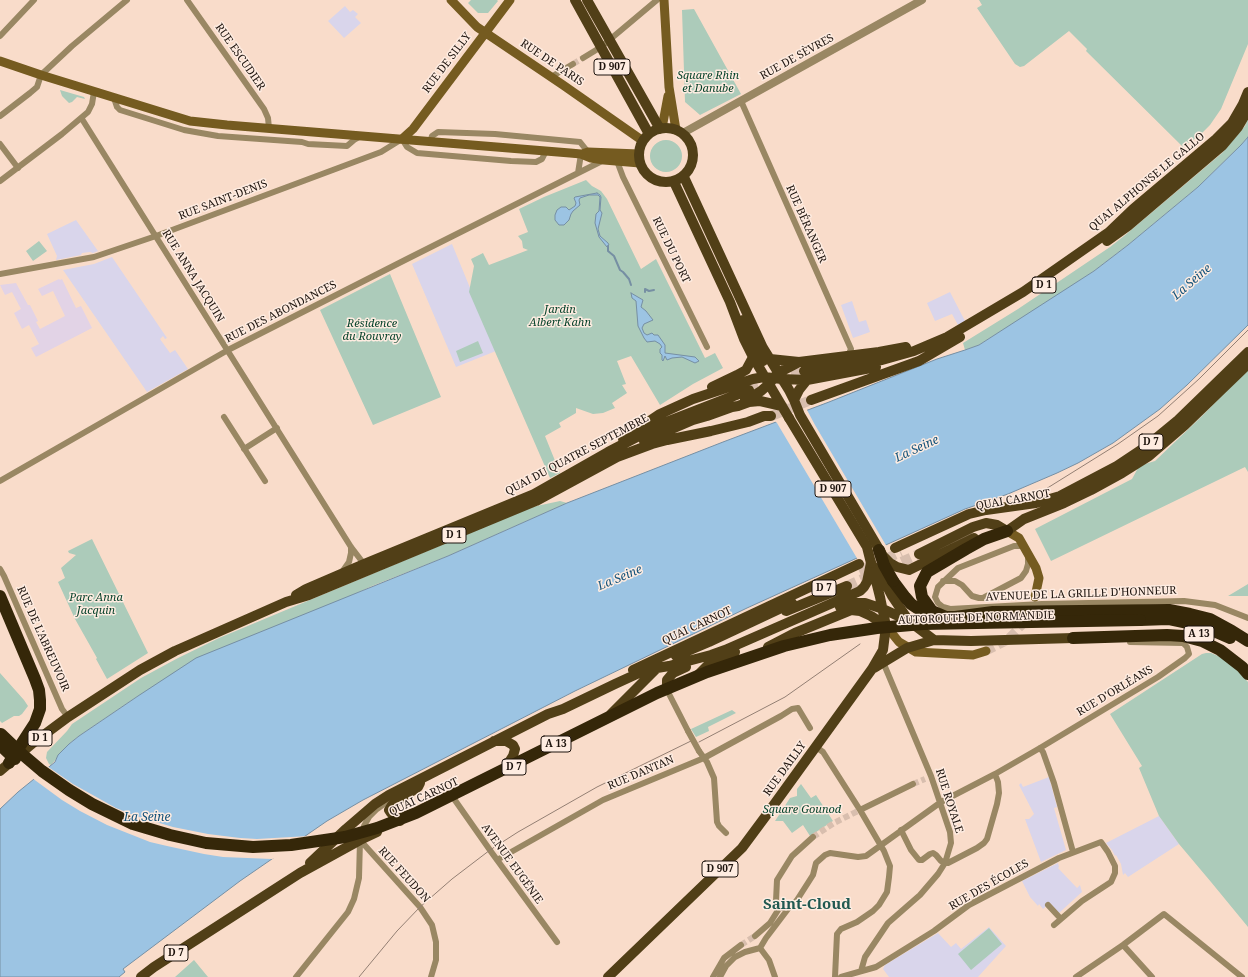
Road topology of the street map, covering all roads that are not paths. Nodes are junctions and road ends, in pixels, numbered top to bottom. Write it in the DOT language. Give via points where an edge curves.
graph roads {
  1 [pos="34,0"];
  2 [pos="127,0"];
  3 [pos="188,0"];
  4 [pos="451,0"];
  5 [pos="510,0"];
  6 [pos="575,0"];
  7 [pos="587,0"];
  8 [pos="657,0"];
  9 [pos="664,0"];
  10 [pos="670,0"];
  11 [pos="922,0"];
  12 [pos="666,31"];
  13 [pos="485,32"];
  14 [pos="0,36"];
  15 [pos="610,39"];
  16 [pos="601,47"];
  17 [pos="583,58"];
  18 [pos="0,61"];
  19 [pos="573,64"];
  20 [pos="41,75"];
  21 [pos="551,77"];
  22 [pos="669,87"];
  23 [pos="94,92"];
  24 [pos="1248,92"];
  25 [pos="114,98"];
  26 [pos="741,101"];
  27 [pos="1248,110"];
  28 [pos="0,116"];
  29 [pos="82,118"];
  30 [pos="269,128"];
  31 [pos="661,128"];
  32 [pos="679,132"];
  33 [pos="361,136"];
  34 [pos="646,137"];
  35 [pos="402,139"];
  36 [pos="430,142"];
  37 [pos="0,144"];
  38 [pos="546,152"];
  39 [pos="584,153"];
  40 [pos="639,158"];
  41 [pos="604,160"];
  42 [pos="616,161"];
  43 [pos="18,168"];
  44 [pos="1184,170"];
  45 [pos="578,173"];
  46 [pos="684,177"];
  47 [pos="0,181"];
  48 [pos="674,182"];
  49 [pos="156,236"];
  50 [pos="0,274"];
  51 [pos="730,302"];
  52 [pos="943,343"];
  53 [pos="707,347"];
  54 [pos="228,350"];
  55 [pos="1248,352"];
  56 [pos="848,356"];
  57 [pos="753,357"];
  58 [pos="770,359"];
  59 [pos="1248,364"];
  60 [pos="800,372"];
  61 [pos="773,378"];
  62 [pos="749,390"];
  63 [pos="706,394"];
  64 [pos="794,400"];
  65 [pos="811,400"];
  66 [pos="782,406"];
  67 [pos="732,407"];
  68 [pos="800,415"];
  69 [pos="771,416"];
  70 [pos="224,417"];
  71 [pos="277,428"];
  72 [pos="244,449"];
  73 [pos="613,455"];
  74 [pos="0,481"];
  75 [pos="265,481"];
  76 [pos="1064,503"];
  77 [pos="1008,531"];
  78 [pos="351,547"];
  79 [pos="879,550"];
  80 [pos="1026,550"];
  81 [pos="919,554"];
  82 [pos="871,563"];
  83 [pos="364,564"];
  84 [pos="0,569"];
  85 [pos="340,574"];
  86 [pos="943,581"];
  87 [pos="847,586"];
  88 [pos="0,596"];
  89 [pos="1035,597"];
  90 [pos="286,602"];
  91 [pos="883,609"];
  92 [pos="1028,612"];
  93 [pos="1248,618"];
  94 [pos="909,621"];
  95 [pos="1140,623"];
  96 [pos="886,626"];
  97 [pos="1073,638"];
  98 [pos="934,640"];
  99 [pos="1248,641"];
  100 [pos="907,648"];
  101 [pos="1248,649"];
  102 [pos="986,651"];
  103 [pos="711,655"];
  104 [pos="883,662"];
  105 [pos="1248,665"];
  106 [pos="669,666"];
  107 [pos="657,668"];
  108 [pos="872,669"];
  109 [pos="1248,674"];
  110 [pos="698,675"];
  111 [pos="667,690"];
  112 [pos="548,714"];
  113 [pos="68,717"];
  114 [pos="602,723"];
  115 [pos="810,728"];
  116 [pos="0,737"];
  117 [pos="493,742"];
  118 [pos="816,747"];
  119 [pos="1040,748"];
  120 [pos="704,758"];
  121 [pos="9,763"];
  122 [pos="0,771"];
  123 [pos="503,772"];
  124 [pos="995,774"];
  125 [pos="425,776"];
  126 [pos="913,784"];
  127 [pos="399,790"];
  128 [pos="452,796"];
  129 [pos="941,802"];
  130 [pos="860,810"];
  131 [pos="400,821"];
  132 [pos="901,830"];
  133 [pos="726,833"];
  134 [pos="813,837"];
  135 [pos="360,840"];
  136 [pos="881,846"];
  137 [pos="1073,852"];
  138 [pos="497,860"];
  139 [pos="945,863"];
  140 [pos="300,873"];
  141 [pos="1048,904"];
  142 [pos="780,907"];
  143 [pos="788,909"];
  144 [pos="1061,919"];
  145 [pos="1054,925"];
  146 [pos="755,936"];
  147 [pos="557,942"];
  148 [pos="1123,945"];
  149 [pos="741,946"];
  150 [pos="760,948"];
  151 [pos="861,972"];
  152 [pos="141,977"];
  153 [pos="296,977"];
  154 [pos="430,977"];
  155 [pos="608,977"];
  156 [pos="713,977"];
  157 [pos="720,977"];
  158 [pos="775,977"];
  159 [pos="835,977"];
  160 [pos="840,977"];
  161 [pos="1076,977"];
  162 [pos="1152,977"];
  163 [pos="1242,977"];
  1 -- 14 [label="street"];
  2 -- 20 [label="street"];
  3 -- 30 [label="street, RUE ESCUDIER" via="264,109"];
  4 -- 13 [label="main road, RUE DE PARIS"];
  5 -- 13 [label="main road, RUE DE SILLY"];
  6 -- 16 [label="main road, D 907"];
  7 -- 15 [label="main road, D 907"];
  8 -- 15 [label="street"];
  9 -- 12 [label="main road"];
  10 -- 12 [label="main road" via="670,22"];
  11 -- 26 [label="street, RUE DE SÈVRES"];
  12 -- 22 [label="main road"];
  13 -- 21 [label="main road, RUE DE PARIS"];
  13 -- 35 [label="main road, RUE DE SILLY" via="413,129"];
  15 -- 16 [label="street"];
  15 -- 31 [label="main road, D 907"];
  16 -- 17 [label="street"];
  16 -- 34 [label="main road, D 907"];
  18 -- 20 [label="main road"];
  19 -- 21 [label="street"];
  20 -- 23 [label="main road"];
  20 -- 28 [label="street" via="37,87"];
  21 -- 34 [label="main road, RUE DE PARIS"];
  22 -- 31 [label="main road"];
  22 -- 32 [label="main road"];
  23 -- 25 [label="main road"];
  23 -- 29 [label="street" via="92,104"];
  24 -- 44 [label="main road, QUAI ALPHONSE LE GALLO / D 1" via="1232,123"];
  25 -- 30 [label="main road" via="190,121"];
  25 -- 33 [label="street" via="120,110 184,130 218,136 348,146"];
  26 -- 32 [label="street, RUE DE SÈVRES"];
  26 -- 56 [label="street, RUE BÉRANGER" via="851,348"];
  27 -- 44 [label="main road, QUAI ALPHONSE LE GALLO / D 1" via="1222,146"];
  29 -- 43 [label="street"];
  29 -- 49 [label="street, RUE ANNA JACQUIN"];
  30 -- 33 [label="main road"];
  31 -- 32 [label="main road"];
  31 -- 34 [label="main road"];
  32 -- 46 [label="main road" via="689,140 694,158"];
  33 -- 35 [label="main road"];
  34 -- 40 [label="main road"];
  35 -- 36 [label="main road"];
  35 -- 38 [label="street" via="407,147 417,153 536,162 542,159"];
  35 -- 49 [label="street, RUE SAINT-DENIS" via="381,152"];
  36 -- 38 [label="main road"];
  36 -- 39 [label="street" via="432,136 438,132 495,134 580,142"];
  37 -- 43 [label="street"];
  38 -- 39 [label="main road"];
  39 -- 40 [label="main road"];
  39 -- 41 [label="main road" via="591,158"];
  39 -- 45 [label="street"];
  40 -- 42 [label="main road"];
  40 -- 48 [label="main road" via="646,174 654,180"];
  41 -- 42 [label="main road"];
  41 -- 45 [label="street, RUE DES ABONDANCES"];
  42 -- 53 [label="street, RUE DU PORT"];
  43 -- 47 [label="street"];
  44 -- 52 [label="main road, QUAI ALPHONSE LE GALLO / D 1" via="1128,226 1027,297"];
  45 -- 54 [label="street, RUE DES ABONDANCES"];
  46 -- 48 [label="main road"];
  46 -- 58 [label="main road, D 907"];
  48 -- 51 [label="main road, D 907"];
  49 -- 50 [label="street, RUE SAINT-DENIS" via="94,257"];
  49 -- 54 [label="street, RUE ANNA JACQUIN"];
  51 -- 57 [label="main road, D 907"];
  51 -- 61 [label="main road" via="745,324"];
  52 -- 56 [label="main road"];
  52 -- 60 [label="main road" via="883,366"];
  52 -- 65 [label="main road, QUAI ALPHONSE LE GALLO / D 1" via="919,361"];
  54 -- 71 [label="street, RUE ANNA JACQUIN"];
  54 -- 74 [label="street, RUE DES ABONDANCES"];
  55 -- 76 [label="main road, QUAI CARNOT / D 7" via="1178,420 1117,466 1060,496 1036,503 969,514 898,550 971,520"];
  56 -- 60 [label="main road"];
  57 -- 61 [label="main road, D 907"];
  57 -- 63 [label="main road" via="746,370 715,385"];
  58 -- 60 [label="main road"];
  58 -- 61 [label="main road, D 907"];
  59 -- 76 [label="main road, D 7" via="1149,456"];
  60 -- 61 [label="main road"];
  60 -- 61 [label="main road"];
  60 -- 64 [label="main road" via="799,390"];
  61 -- 63 [label="main road" via="753,379"];
  61 -- 64 [label="main road, D 907"];
  61 -- 66 [label="main road, D 907"];
  61 -- 67 [label="main road" via="755,395 736,402"];
  61 -- 68 [label="main road" via="793,411"];
  62 -- 73 [label="main road, QUAI DU QUATRE SEPTEMBRE / D 1" via="664,424"];
  63 -- 73 [label="main road" via="660,414 628,435"];
  64 -- 68 [label="main road, D 907"];
  66 -- 67 [label="main road" via="758,401"];
  66 -- 82 [label="main road, D 907, bridge" via="867,547"];
  67 -- 73 [label="main road" via="657,435"];
  68 -- 79 [label="main road, D 907"];
  69 -- 73 [label="main road, QUAI DU QUATRE SEPTEMBRE / D 1"];
  70 -- 72 [label="street"];
  71 -- 72 [label="street"];
  71 -- 78 [label="street, RUE ANNA JACQUIN"];
  72 -- 75 [label="street"];
  73 -- 83 [label="main road, QUAI DU QUATRE SEPTEMBRE / D 1" via="534,494"];
  73 -- 90 [label="main road, QUAI DU QUATRE SEPTEMBRE / D 1" via="536,501 309,595"];
  76 -- 77 [label="main road, D 7" via="1024,519"];
  77 -- 79 [label="main road, D 907" via="993,531 982,535 909,570 890,563"];
  77 -- 80 [label="main road" via="1019,538"];
  77 -- 81 [label="main road, QUAI CARNOT" via="986,523"];
  77 -- 92 [label="highway" via="978,542 928,572 920,586 922,597 932,611 946,617 993,612"];
  78 -- 83 [label="street, RUE ANNA JACQUIN"];
  78 -- 85 [label="street" via="349,562"];
  79 -- 92 [label="highway, bridge" via="884,565 905,597 917,608 936,618 956,621"];
  80 -- 86 [label="street, AVENUE DE LA GRILLE D'HONNEUR" via="1014,546 958,568"];
  80 -- 86 [label="street, AVENUE DE LA GRILLE D'HONNEUR" via="1028,564 1021,578 983,598 972,596 962,584 955,581"];
  80 -- 89 [label="main road" via="1036,568 1038,578"];
  82 -- 91 [label="main road, D 907"];
  82 -- 94 [label="main road"];
  82 -- 103 [label="main road, QUAI CARNOT / D 7" via="867,582 860,591"];
  83 -- 85 [label="main road, QUAI DU QUATRE SEPTEMBRE / D 1"];
  84 -- 113 [label="street, RUE DE L'ABREUVOIR"];
  85 -- 90 [label="main road, QUAI DU QUATRE SEPTEMBRE / D 1" via="306,589"];
  86 -- 93 [label="street, AVENUE DE LA GRILLE D'HONNEUR" via="935,597 938,603 950,609 1184,601 1214,605"];
  87 -- 106 [label="main road, QUAI CARNOT / D 7" via="772,617 711,649"];
  88 -- 121 [label="highway" via="35,679 40,700 36,723"];
  90 -- 113 [label="main road, QUAI DU QUATRE SEPTEMBRE / D 1" via="175,651 140,670"];
  91 -- 94 [label="main road, D 7"];
  91 -- 96 [label="main road, D 907"];
  91 -- 110 [label="main road, QUAI CARNOT / D 7" via="864,603 841,606 707,666"];
  92 -- 99 [label="highway" via="1169,610 1210,619"];
  94 -- 98 [label="main road"];
  95 -- 101 [label="highway, AUTOROUTE DE NORMANDIE / A 13" via="1168,619 1206,628"];
  95 -- 105 [label="highway, AUTOROUTE DE NORMANDIE / A 13" via="1204,635 1223,645"];
  95 -- 116 [label="highway, AUTOROUTE DE NORMANDIE / A 13, bridge" via="923,631 878,635 806,648 732,670 666,697 419,820 347,844 298,852 253,854 205,850 130,830 65,797 37,777"];
  96 -- 100 [label="main road, D 907"];
  96 -- 108 [label="main road, RUE DAILLY / D 907" via="883,648"];
  96 -- 110 [label="main road, QUAI CARNOT / D 7" via="871,616 851,610 801,630 760,651"];
  97 -- 98 [label="main road"];
  97 -- 109 [label="highway" via="1184,636 1220,650"];
  97 -- 119 [label="street, RUE D'ORLÉANS" via="1115,642 1182,642 1189,654 1158,677"];
  98 -- 100 [label="main road"];
  100 -- 102 [label="main road" via="916,652 966,655"];
  100 -- 104 [label="main road, D 907"];
  103 -- 106 [label="main road, QUAI CARNOT / D 7"];
  103 -- 111 [label="main road" via="673,673 667,680"];
  104 -- 108 [label="main road, D 907"];
  104 -- 129 [label="street, RUE ROYALE" via="928,778"];
  106 -- 107 [label="main road, QUAI CARNOT / D 7"];
  107 -- 112 [label="main road, QUAI CARNOT / D 7" via="621,681"];
  107 -- 112 [label="main road, QUAI CARNOT / D 7" via="676,656 859,568 610,681 562,704"];
  107 -- 114 [label="main road, QUAI CARNOT / D 7"];
  108 -- 118 [label="main road, RUE DAILLY / D 907"];
  110 -- 111 [label="main road, QUAI CARNOT / D 7"];
  111 -- 114 [label="main road, QUAI CARNOT / D 7"];
  111 -- 120 [label="street, bridge"];
  112 -- 117 [label="main road, QUAI CARNOT / D 7"];
  113 -- 121 [label="main road, QUAI DU QUATRE SEPTEMBRE / D 1"];
  114 -- 123 [label="main road, QUAI CARNOT / D 7"];
  115 -- 120 [label="street, RUE DANTAN" via="798,708 795,708"];
  117 -- 123 [label="main road" via="506,741 515,749"];
  117 -- 125 [label="main road, QUAI CARNOT / D 7"];
  118 -- 130 [label="street" via="823,752"];
  118 -- 155 [label="main road, RUE DAILLY / D 907" via="742,848"];
  119 -- 124 [label="street, RUE D'ORLÉANS"];
  119 -- 137 [label="street" via="1044,752 1054,783"];
  120 -- 133 [label="street" via="714,778 717,822"];
  120 -- 138 [label="street, RUE DANTAN" via="603,800"];
  121 -- 122 [label="main road, QUAI DU QUATRE SEPTEMBRE / D 1"];
  123 -- 128 [label="main road, QUAI CARNOT / D 7"];
  124 -- 129 [label="street, RUE D'ORLÉANS"];
  124 -- 139 [label="street" via="998,782 998,799 987,839 977,848"];
  125 -- 127 [label="main road, QUAI CARNOT / D 7"];
  125 -- 131 [label="main road" via="418,787 392,805 389,810"];
  126 -- 130 [label="street"];
  127 -- 135 [label="street" via="369,817"];
  127 -- 140 [label="main road, QUAI CARNOT / D 7" via="375,804"];
  128 -- 131 [label="main road, QUAI CARNOT / D 7"];
  128 -- 138 [label="street, AVENUE EUGÉNIE"];
  129 -- 132 [label="street, RUE D'ORLÉANS"];
  129 -- 139 [label="street, RUE ROYALE" via="952,838"];
  130 -- 136 [label="street"];
  131 -- 135 [label="main road, QUAI CARNOT / D 7"];
  132 -- 136 [label="street, RUE D'ORLÉANS"];
  132 -- 139 [label="street" via="917,858 922,860 933,853"];
  134 -- 142 [label="street" via="792,856 777,880 776,901"];
  135 -- 140 [label="main road, QUAI CARNOT / D 7"];
  135 -- 153 [label="street" via="358,878 354,899 348,912"];
  135 -- 154 [label="street, RUE FEUDON" via="420,907 432,925 436,942 436,960"];
  136 -- 143 [label="street, RUE D'ORLÉANS" via="862,857 832,853 825,855 816,863 810,880"];
  136 -- 159 [label="street" via="890,866 887,892 873,911 841,929 837,934"];
  137 -- 144 [label="street, RUE DES ÉCOLES" via="1101,842 1115,866 1115,873 1111,882"];
  137 -- 151 [label="street, RUE DES ÉCOLES" via="969,905 934,931 876,967"];
  138 -- 147 [label="street, AVENUE EUGÉNIE"];
  139 -- 151 [label="street, RUE ROYALE" via="920,895 888,923 865,957"];
  140 -- 152 [label="main road, QUAI CARNOT / D 7"];
  141 -- 144 [label="street"];
  142 -- 143 [label="street"];
  142 -- 146 [label="street" via="770,923"];
  143 -- 150 [label="street"];
  144 -- 145 [label="street"];
  148 -- 161 [label="street"];
  148 -- 162 [label="street"];
  148 -- 163 [label="street" via="1164,914"];
  149 -- 156 [label="street" via="724,958"];
  150 -- 157 [label="street" via="735,957"];
  150 -- 158 [label="street" via="769,960"];
  151 -- 160 [label="street, RUE DES ÉCOLES"];
}
